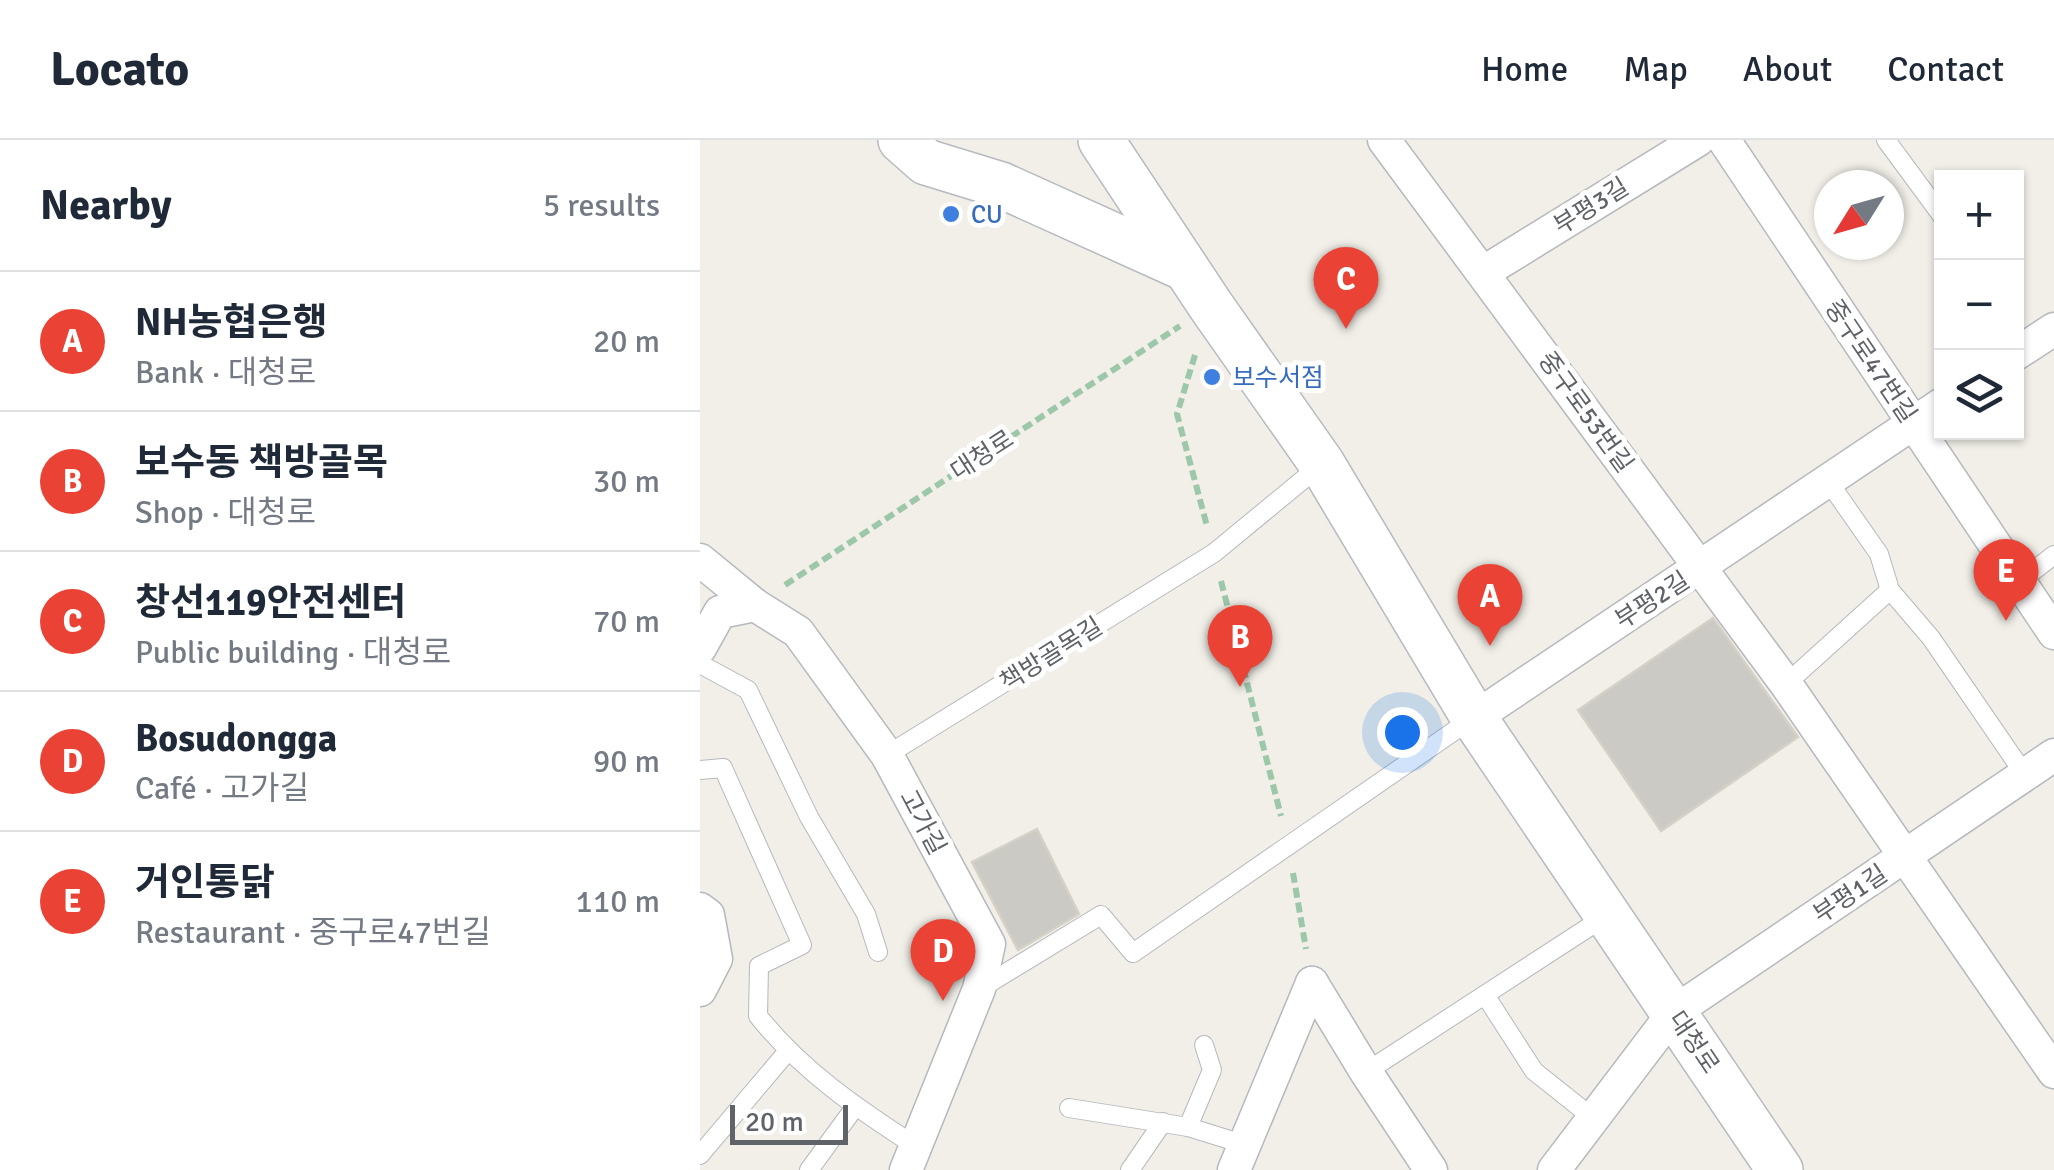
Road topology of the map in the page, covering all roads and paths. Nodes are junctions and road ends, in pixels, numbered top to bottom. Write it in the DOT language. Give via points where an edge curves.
graph roads {
  1 [pos="901,140"];
  2 [pos="1101,140"];
  3 [pos="1384,140"];
  4 [pos="1698,140"];
  5 [pos="1724,140"];
  6 [pos="1886,140"];
  7 [pos="1934,205"];
  8 [pos="1185,268"];
  9 [pos="1484,272"];
  10 [pos="1211,306"];
  11 [pos="2054,330"];
  12 [pos="2022,350"];
  13 [pos="1934,409"];
  14 [pos="1913,423"];
  15 [pos="1322,464"];
  16 [pos="1828,481"];
  17 [pos="1214,553"];
  18 [pos="2054,555"];
  19 [pos="700,560"];
  20 [pos="1701,568"];
  21 [pos="2019,582"];
  22 [pos="1890,590"];
  23 [pos="754,605"];
  24 [pos="2054,633"];
  25 [pos="700,648"];
  26 [pos="700,664"];
  27 [pos="1786,684"];
  28 [pos="1474,718"];
  29 [pos="887,755"];
  30 [pos="2054,755"];
  31 [pos="700,770"];
  32 [pos="2025,775"];
  33 [pos="1288,845"];
  34 [pos="1906,857"];
  35 [pos="700,910"];
  36 [pos="1606,916"];
  37 [pos="878,952"];
  38 [pos="1312,983"];
  39 [pos="979,989"];
  40 [pos="700,990"];
  41 [pos="1485,995"];
  42 [pos="1674,1012"];
  43 [pos="1204,1045"];
  44 [pos="787,1052"];
  45 [pos="1366,1072"];
  46 [pos="2054,1072"];
  47 [pos="855,1107"];
  48 [pos="1069,1108"];
  49 [pos="1593,1118"];
  50 [pos="1163,1122"];
  51 [pos="1188,1127"];
  52 [pos="700,1155"];
  53 [pos="1238,1157"];
  54 [pos="912,1158"];
  55 [pos="1777,1164"];
  56 [pos="809,1170"];
  57 [pos="1130,1170"];
  58 [pos="1431,1170"];
  59 [pos="1554,1170"];
  1 -- 8 [label="main road" via="926,162 1001,184"];
  2 -- 8 [label="main road, 대청로"];
  3 -- 9 [label="street, 중구로53번길"];
  4 -- 9 [label="street, 부평3길"];
  5 -- 14 [label="street, 중구로47번길"];
  6 -- 7 [label="lane"];
  8 -- 10 [label="main road, 대청로"];
  9 -- 20 [label="street, 중구로53번길"];
  10 -- 15 [label="main road, 대청로"];
  10 -- 17 [label="path" via="1177,414"];
  10 -- 23 [label="path, 대청로"];
  11 -- 12 [label="street"];
  13 -- 14 [label="street, 부평2길"];
  14 -- 16 [label="street, 부평2길"];
  14 -- 21 [label="street, 중구로47번길"];
  15 -- 17 [label="lane, 책방골목길"];
  15 -- 28 [label="main road, 대청로"];
  16 -- 20 [label="street, 부평2길"];
  16 -- 22 [label="lane" via="1879,554"];
  17 -- 29 [label="lane, 책방골목길"];
  17 -- 33 [label="path"];
  18 -- 21 [label="lane"];
  19 -- 23 [label="street, 고가길"];
  20 -- 27 [label="street, 중구로53번길"];
  20 -- 28 [label="street, 부평2길"];
  21 -- 24 [label="street, 중구로47번길"];
  22 -- 27 [label="lane"];
  22 -- 32 [label="lane"];
  23 -- 25 [label="street" via="720,612"];
  23 -- 29 [label="street, 고가길" via="798,632"];
  26 -- 37 [label="lane" via="748,690 866,914"];
  27 -- 34 [label="street, 중구로53번길"];
  28 -- 33 [label="lane"];
  28 -- 36 [label="main road, 대청로"];
  29 -- 39 [label="street, 고가길" via="989,944"];
  30 -- 32 [label="street, 부평1길"];
  31 -- 44 [label="lane, 고가길" via="723,768 802,945 759,966 758,1016"];
  32 -- 34 [label="street, 부평1길"];
  33 -- 38 [label="path"];
  33 -- 39 [label="lane" via="1133,953 1101,914"];
  34 -- 42 [label="street, 부평1길"];
  34 -- 46 [label="street, 중구로53번길"];
  35 -- 40 [label="street" via="708,915 716,960"];
  36 -- 41 [label="lane"];
  36 -- 42 [label="main road, 대청로"];
  38 -- 45 [label="street"];
  38 -- 53 [label="street"];
  39 -- 54 [label="street, 고가길"];
  41 -- 45 [label="lane"];
  41 -- 49 [label="lane" via="1534,1071"];
  42 -- 49 [label="street, 부평1길"];
  42 -- 55 [label="main road, 대청로"];
  43 -- 51 [label="lane" via="1212,1070"];
  44 -- 47 [label="lane, 고가길"];
  44 -- 52 [label="lane"];
  45 -- 58 [label="street"];
  47 -- 54 [label="lane, 고가길"];
  47 -- 56 [label="lane"];
  48 -- 50 [label="lane"];
  49 -- 59 [label="street, 부평1길"];
  50 -- 51 [label="lane"];
  50 -- 57 [label="lane"];
  51 -- 53 [label="lane"];
}
